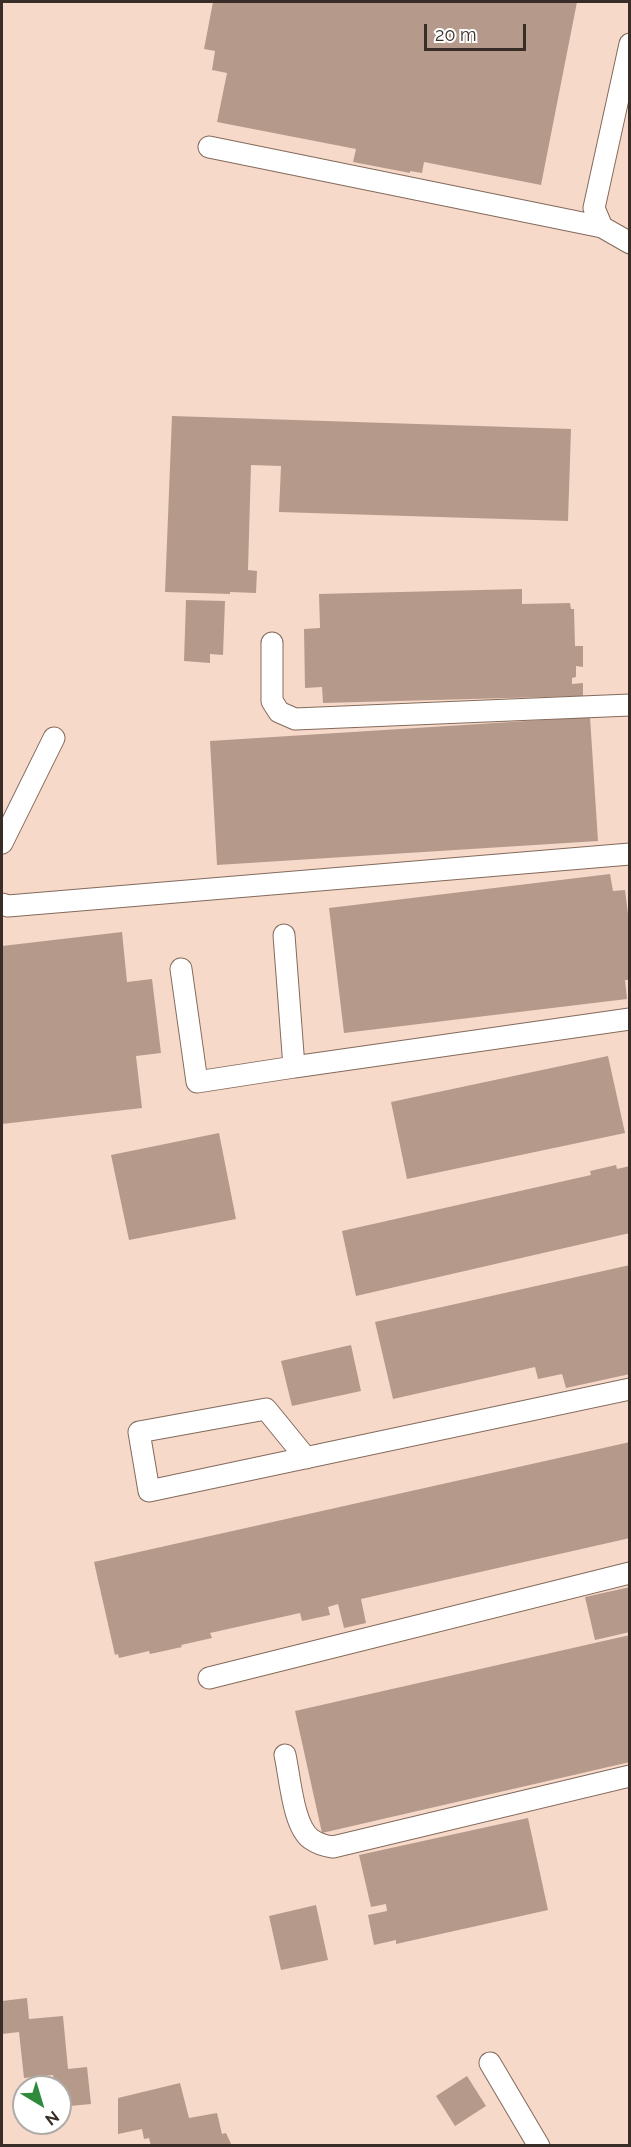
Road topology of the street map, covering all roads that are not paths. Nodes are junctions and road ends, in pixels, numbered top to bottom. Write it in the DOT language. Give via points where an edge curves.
graph roads {
  1 [pos="630,44"];
  2 [pos="209,147"];
  3 [pos="602,227"];
  4 [pos="630,243"];
  5 [pos="272,643"];
  6 [pos="630,705"];
  7 [pos="54,738"];
  8 [pos="2,843"];
  9 [pos="630,854"];
  10 [pos="2,904"];
  11 [pos="284,935"];
  12 [pos="181,969"];
  13 [pos="630,1019"];
  14 [pos="294,1067"];
  15 [pos="630,1389"];
  16 [pos="306,1458"];
  17 [pos="630,1573"];
  18 [pos="209,1678"];
  19 [pos="285,1755"];
  20 [pos="630,1776"];
  21 [pos="490,2063"];
  22 [pos="539,2145"];
  1 -- 3 [label="lane" via="594,208"];
  2 -- 3 [label="lane"];
  3 -- 4 [label="lane"];
  5 -- 6 [label="lane" via="272,701 279,712 295,719"];
  7 -- 8 [label="lane"];
  9 -- 10 [label="lane"];
  11 -- 14 [label="lane"];
  12 -- 14 [label="lane" via="197,1082"];
  13 -- 14 [label="lane"];
  15 -- 16 [label="lane"];
  16 -- 16 [label="lane" via="149,1491 139,1432 266,1409"];
  17 -- 18 [label="lane"];
  19 -- 20 [label="lane" via="300,1825 310,1839 333,1847"];
  21 -- 22 [label="lane"];
}
